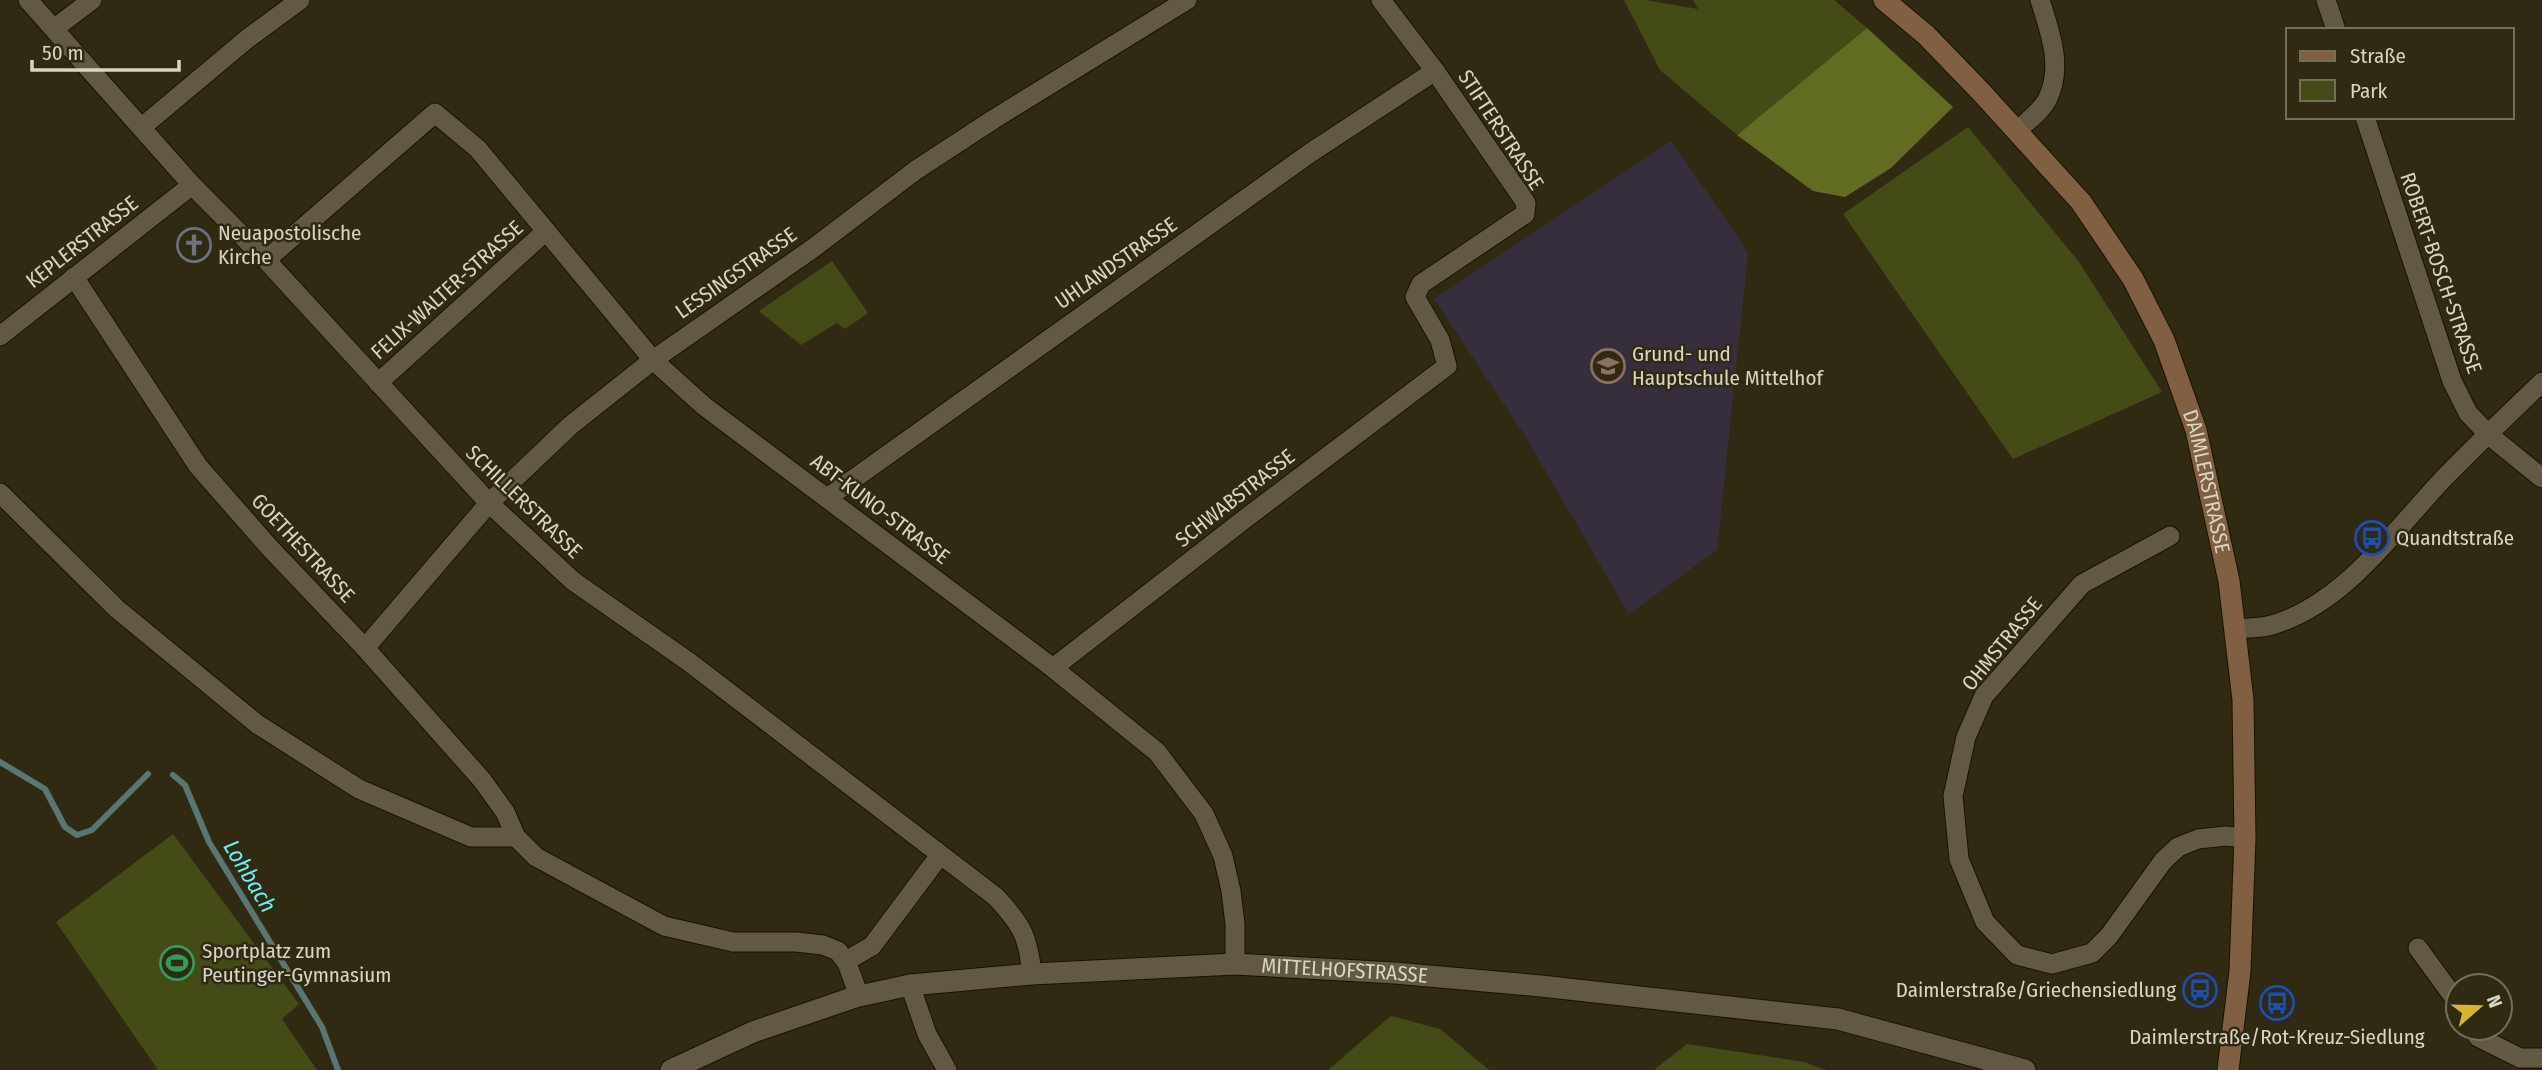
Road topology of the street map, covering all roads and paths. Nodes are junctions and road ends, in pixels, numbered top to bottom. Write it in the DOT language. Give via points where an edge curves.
graph roads {
  1 [pos="28,0"];
  2 [pos="92,0"];
  3 [pos="300,0"];
  4 [pos="1187,0"];
  5 [pos="1381,0"];
  6 [pos="1884,0"];
  7 [pos="2040,0"];
  8 [pos="2326,0"];
  9 [pos="55,28"];
  10 [pos="2335,28"];
  11 [pos="1435,71"];
  12 [pos="2366,119"];
  13 [pos="142,127"];
  14 [pos="2017,131"];
  15 [pos="192,185"];
  16 [pos="546,231"];
  17 [pos="266,260"];
  18 [pos="74,277"];
  19 [pos="0,336"];
  20 [pos="653,360"];
  21 [pos="1447,366"];
  22 [pos="2542,382"];
  23 [pos="378,383"];
  24 [pos="2489,435"];
  25 [pos="2542,478"];
  26 [pos="0,493"];
  27 [pos="827,498"];
  28 [pos="489,503"];
  29 [pos="2170,536"];
  30 [pos="2235,629"];
  31 [pos="365,648"];
  32 [pos="1053,668"];
  33 [pos="516,837"];
  34 [pos="2245,838"];
  35 [pos="940,855"];
  36 [pos="2418,948"];
  37 [pos="846,961"];
  38 [pos="1235,964"];
  39 [pos="1032,974"];
  40 [pos="2444,984"];
  41 [pos="910,985"];
  42 [pos="859,996"];
  43 [pos="2488,1042"];
  44 [pos="2542,1058"];
  45 [pos="2226,1067"];
  46 [pos="671,1070"];
  47 [pos="947,1070"];
  48 [pos="2025,1070"];
  1 -- 9 [label="street, SCHILLERSTRASSE"];
  2 -- 9 [label="street"];
  3 -- 13 [label="street"];
  4 -- 20 [label="street, LESSINGSTRASSE" via="916,170"];
  5 -- 11 [label="street, STIFTERSTRASSE"];
  6 -- 14 [label="main road, DAIMLERSTRASSE" via="1926,35"];
  7 -- 14 [label="street" via="2056,69 2048,97"];
  8 -- 10 [label="street"];
  9 -- 13 [label="street, SCHILLERSTRASSE"];
  11 -- 21 [label="street, STIFTERSTRASSE" via="1526,203 1525,214 1421,284 1415,297 1440,340"];
  11 -- 27 [label="street, UHLANDSTRASSE" via="1310,153"];
  12 -- 24 [label="street, ROBERT-BOSCH-STRASSE" via="2452,381 2468,413"];
  13 -- 15 [label="street, SCHILLERSTRASSE"];
  14 -- 30 [label="main road, DAIMLERSTRASSE" via="2081,202 2133,279 2164,340 2205,461"];
  15 -- 17 [label="street, SCHILLERSTRASSE"];
  15 -- 18 [label="street, KEPLERSTRASSE"];
  16 -- 17 [label="street, ABT-KUNO-STRASSE" via="478,149 435,113"];
  16 -- 20 [label="street, ABT-KUNO-STRASSE"];
  16 -- 23 [label="street, FELIX-WALTER-STRASSE"];
  17 -- 23 [label="street, SCHILLERSTRASSE"];
  18 -- 19 [label="street, KEPLERSTRASSE"];
  18 -- 31 [label="street, GOETHESTRASSE" via="198,466"];
  20 -- 27 [label="street, ABT-KUNO-STRASSE" via="704,406"];
  20 -- 28 [label="street, LESSINGSTRASSE" via="571,425"];
  21 -- 32 [label="street, SCHWABSTRASSE"];
  22 -- 24 [label="street"];
  23 -- 28 [label="street, SCHILLERSTRASSE"];
  24 -- 25 [label="street, ROBERT-BOSCH-STRASSE"];
  24 -- 30 [label="street" via="2341,588 2272,625"];
  26 -- 33 [label="street" via="117,609 257,724 359,789 471,837"];
  27 -- 32 [label="street, ABT-KUNO-STRASSE"];
  28 -- 31 [label="street, LESSINGSTRASSE"];
  28 -- 35 [label="street, SCHILLERSTRASSE" via="573,581 689,662"];
  29 -- 34 [label="street, OHMSTRASSE" via="2082,584 1984,696 1966,737 1953,796 1959,859 1985,922 2017,955 2052,964 2092,953 2178,847 2198,839"];
  30 -- 34 [label="main road, DAIMLERSTRASSE" via="2243,700"];
  31 -- 33 [label="street, GOETHESTRASSE" via="482,780"];
  32 -- 38 [label="street, ABT-KUNO-STRASSE" via="1157,752 1204,814 1223,856 1231,891"];
  33 -- 37 [label="street" via="536,857 664,926 733,942 823,945 838,951"];
  34 -- 45 [label="main road, DAIMLERSTRASSE" via="2240,971"];
  35 -- 37 [label="street" via="872,946"];
  35 -- 39 [label="street, SCHILLERSTRASSE" via="996,897 1015,918 1027,938"];
  36 -- 40 [label="street"];
  37 -- 42 [label="street"];
  38 -- 39 [label="street, MITTELHOFSTRASSE"];
  38 -- 48 [label="street, MITTELHOFSTRASSE" via="1395,972 1838,1019"];
  39 -- 41 [label="street, MITTELHOFSTRASSE"];
  41 -- 42 [label="street, MITTELHOFSTRASSE"];
  41 -- 47 [label="street"];
  42 -- 46 [label="street, MITTELHOFSTRASSE" via="753,1032"];
  43 -- 44 [label="street" via="2520,1058"];
}
